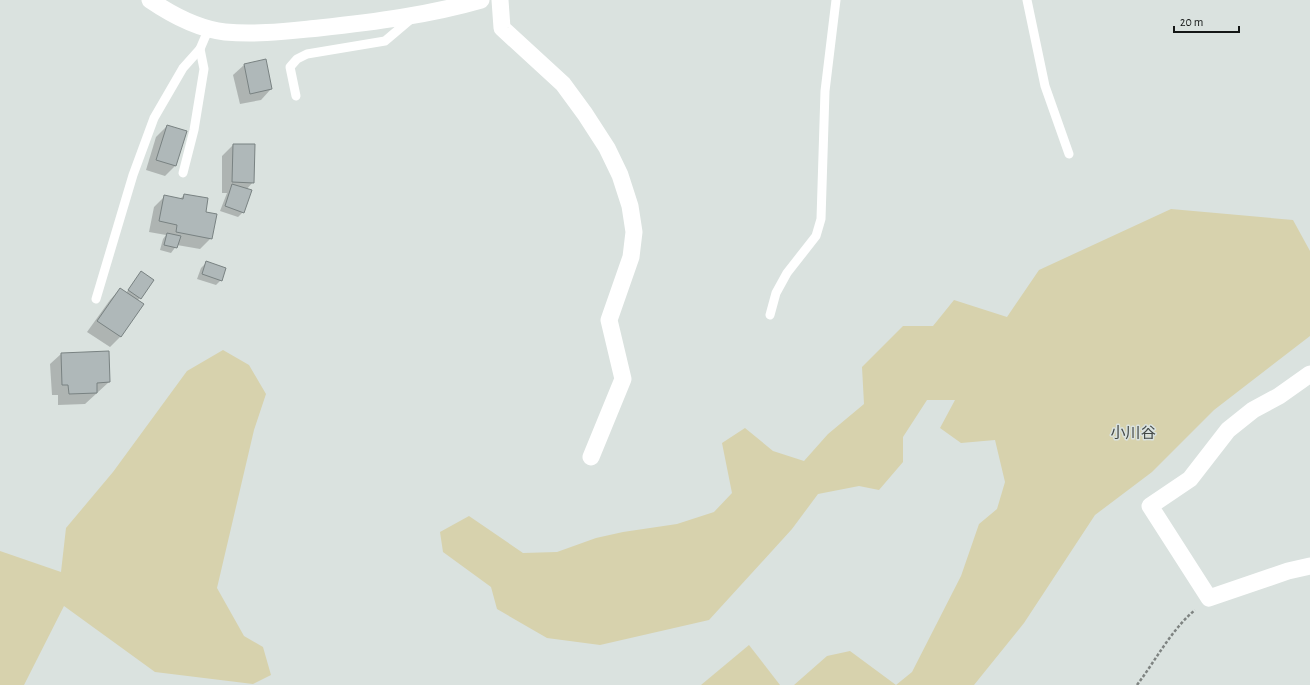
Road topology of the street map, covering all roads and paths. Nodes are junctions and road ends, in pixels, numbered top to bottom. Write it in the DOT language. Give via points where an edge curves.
graph roads {
  1 [pos="150,0"];
  2 [pos="481,0"];
  3 [pos="500,0"];
  4 [pos="836,0"];
  5 [pos="1027,0"];
  6 [pos="416,14"];
  7 [pos="209,28"];
  8 [pos="200,48"];
  9 [pos="296,96"];
  10 [pos="1069,154"];
  11 [pos="183,173"];
  12 [pos="96,299"];
  13 [pos="770,315"];
  14 [pos="1310,374"];
  15 [pos="591,457"];
  16 [pos="1310,566"];
  17 [pos="1209,598"];
  18 [pos="1137,685"];
  1 -- 7 [label="street" via="168,12"];
  2 -- 6 [label="street"];
  3 -- 15 [label="street" via="502,28 563,84 576,102 607,148 620,174 630,206 634,232 631,257 609,320 623,379"];
  4 -- 13 [label="lane" via="825,91 821,219 816,236 787,273 776,293"];
  5 -- 10 [label="lane" via="1045,86"];
  6 -- 7 [label="street" via="264,33 224,32"];
  6 -- 9 [label="lane" via="385,41 307,54 297,59 290,67"];
  7 -- 8 [label="lane"];
  8 -- 11 [label="lane" via="204,69 194,130"];
  8 -- 12 [label="lane" via="183,68 154,118 133,175"];
  14 -- 17 [label="street" via="1279,396 1253,410 1228,430 1190,479 1150,506"];
  16 -- 17 [label="street"];
  17 -- 18 [label="path" via="1187,617"];
}
